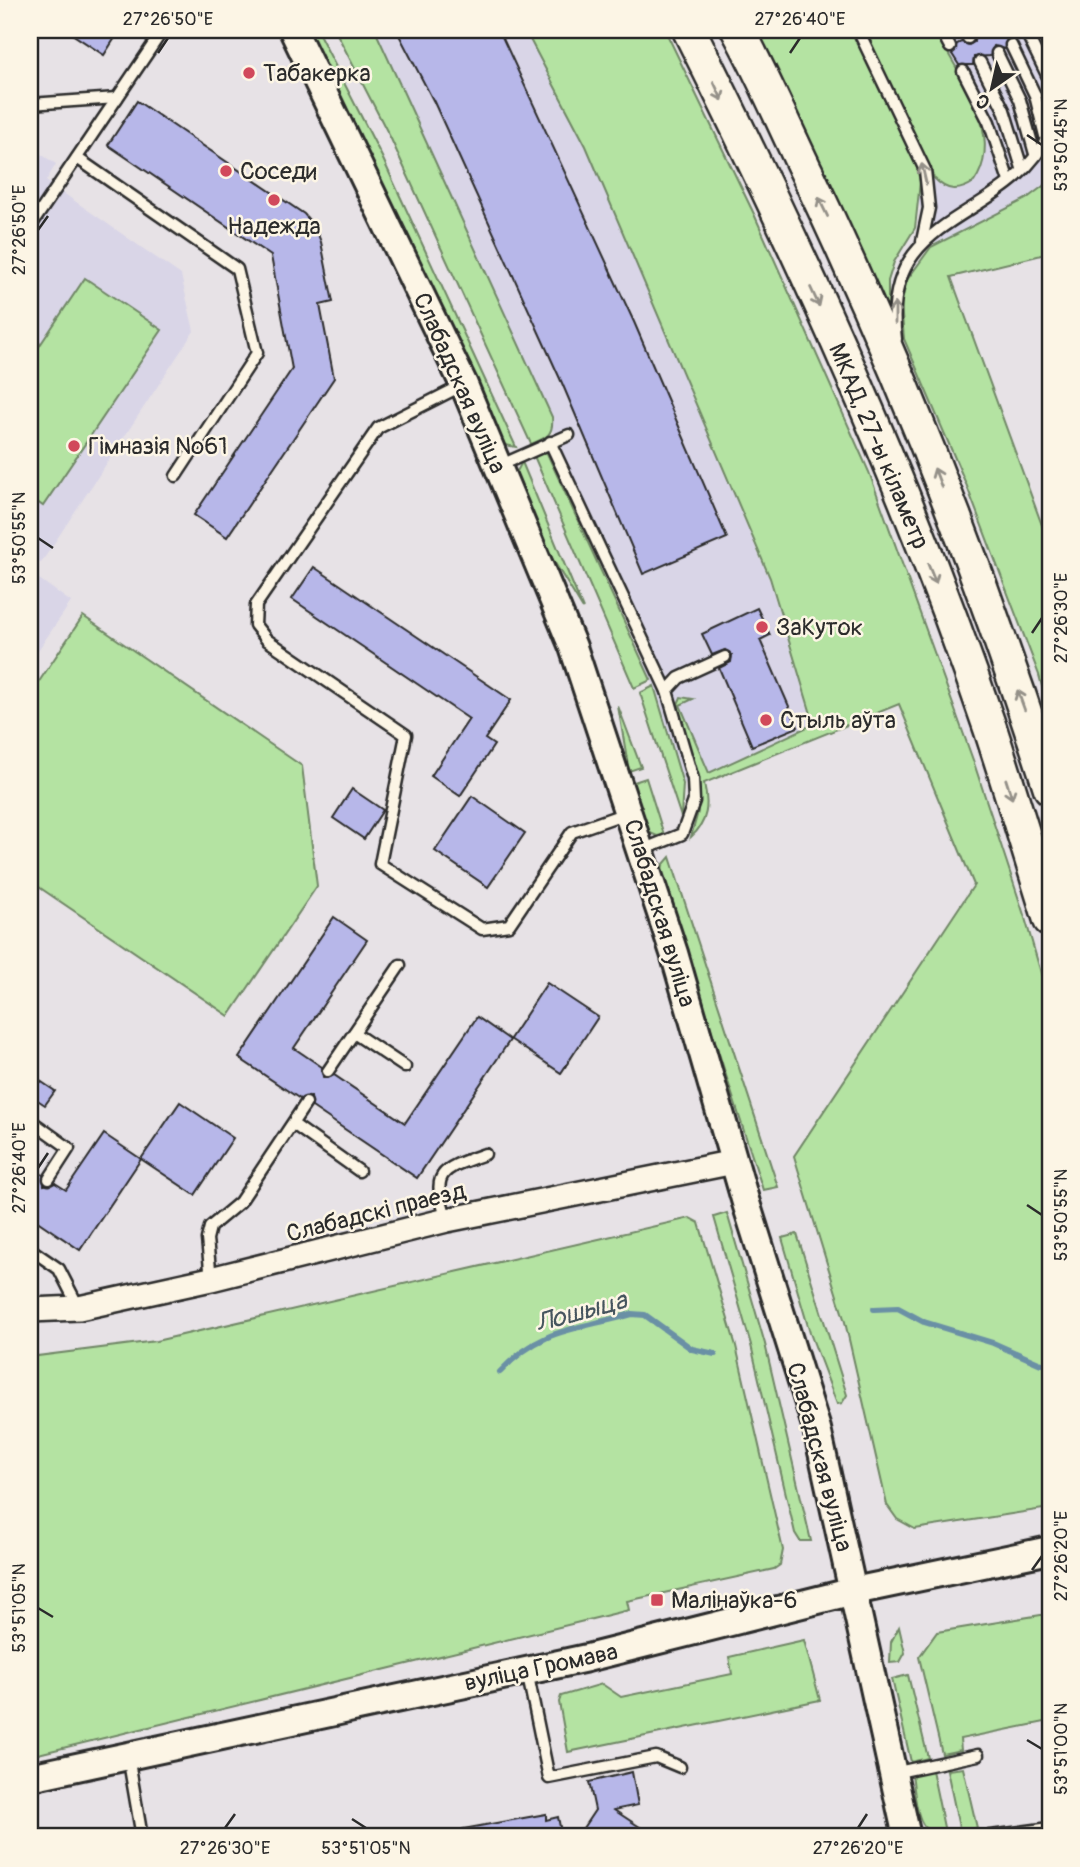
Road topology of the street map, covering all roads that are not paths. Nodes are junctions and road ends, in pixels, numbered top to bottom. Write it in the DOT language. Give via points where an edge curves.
graph roads {
  1 [pos="163,30"];
  2 [pos="293,30"];
  3 [pos="689,30"];
  4 [pos="738,30"];
  5 [pos="858,30"];
  6 [pos="1026,30"];
  7 [pos="1045,30"];
  8 [pos="944,31"];
  9 [pos="1050,40"];
  10 [pos="1011,45"];
  11 [pos="950,47"];
  12 [pos="996,53"];
  13 [pos="979,62"];
  14 [pos="962,71"];
  15 [pos="1050,81"];
  16 [pos="117,98"];
  17 [pos="30,104"];
  18 [pos="1048,136"];
  19 [pos="1035,154"];
  20 [pos="77,158"];
  21 [pos="1022,168"];
  22 [pos="1009,181"];
  23 [pos="30,228"];
  24 [pos="922,241"];
  25 [pos="901,381"];
  26 [pos="464,385"];
  27 [pos="569,435"];
  28 [pos="550,442"];
  29 [pos="498,467"];
  30 [pos="176,476"];
  31 [pos="725,657"];
  32 [pos="667,691"];
  33 [pos="1050,788"];
  34 [pos="628,812"];
  35 [pos="642,850"];
  36 [pos="1050,920"];
  37 [pos="400,965"];
  38 [pos="354,1033"];
  39 [pos="405,1067"];
  40 [pos="328,1071"];
  41 [pos="306,1103"];
  42 [pos="30,1120"];
  43 [pos="293,1124"];
  44 [pos="485,1154"];
  45 [pos="734,1162"];
  46 [pos="359,1171"];
  47 [pos="49,1179"];
  48 [pos="447,1220"];
  49 [pos="30,1249"];
  50 [pos="211,1279"];
  51 [pos="79,1308"];
  52 [pos="30,1310"];
  53 [pos="1050,1550"];
  54 [pos="854,1591"];
  55 [pos="527,1670"];
  56 [pos="128,1755"];
  57 [pos="978,1755"];
  58 [pos="680,1767"];
  59 [pos="892,1773"];
  60 [pos="30,1777"];
  61 [pos="1050,1828"];
  62 [pos="142,1837"];
  63 [pos="907,1837"];
  64 [pos="983,1837"];
  1 -- 16 [label="lane"];
  2 -- 26 [label="main road, Слабадская вуліца"];
  3 -- 36 [label="highway, МКАД, 27-ы кіламетр, one-way" via="855,383 945,605"];
  25 -- 4 [label="highway, МКАД, 27-ы кіламетр, one-way"];
  24 -- 5 [label="lane, one-way" via="929,208 925,170"];
  6 -- 15 [label="lane"];
  7 -- 9 [label="lane"];
  8 -- 11 [label="lane"];
  10 -- 18 [label="lane" via="1035,94"];
  12 -- 19 [label="lane" via="1020,100"];
  13 -- 21 [label="lane" via="1004,110"];
  14 -- 22 [label="lane" via="989,122"];
  16 -- 17 [label="lane"];
  16 -- 20 [label="lane"];
  18 -- 19 [label="lane"];
  19 -- 21 [label="lane"];
  20 -- 23 [label="lane"];
  20 -- 30 [label="lane" via="237,269 257,353"];
  21 -- 22 [label="lane"];
  22 -- 24 [label="lane"];
  25 -- 24 [label="lane, one-way" via="896,289 902,270"];
  33 -- 25 [label="highway, МКАД, 27-ы кіламетр, one-way" via="1019,693"];
  26 -- 29 [label="main road, Слабадская вуліца"];
  26 -- 34 [label="lane" via="378,428 256,605 255,625 267,640 407,735 380,864 482,929 509,925 572,832"];
  27 -- 28 [label="lane"];
  28 -- 29 [label="lane"];
  28 -- 32 [label="lane"];
  29 -- 34 [label="main road, Слабадская вуліца" via="569,635"];
  31 -- 32 [label="lane" via="679,678"];
  32 -- 35 [label="lane" via="693,779 694,801 682,834"];
  34 -- 35 [label="main road, Слабадская вуліца"];
  35 -- 45 [label="main road, Слабадская вуліца"];
  37 -- 38 [label="lane"];
  38 -- 39 [label="lane"];
  38 -- 40 [label="lane"];
  41 -- 43 [label="lane"];
  42 -- 47 [label="lane" via="69,1149"];
  43 -- 46 [label="lane"];
  43 -- 50 [label="lane" via="240,1202 210,1227"];
  44 -- 48 [label="lane" via="456,1164 440,1178 437,1189"];
  45 -- 48 [label="street, Слабадскі праезд"];
  45 -- 54 [label="main road, Слабадская вуліца" via="817,1429"];
  48 -- 50 [label="street, Слабадскі праезд"];
  49 -- 51 [label="lane" via="59,1269"];
  50 -- 51 [label="street, Слабадскі праезд"];
  51 -- 52 [label="street, Слабадскі праезд"];
  53 -- 54 [label="main road, вуліца Громава"];
  54 -- 55 [label="main road, вуліца Громава"];
  54 -- 59 [label="main road, Слабадская вуліца"];
  55 -- 56 [label="main road, вуліца Громава"];
  55 -- 58 [label="lane" via="549,1778 656,1757"];
  56 -- 60 [label="main road, вуліца Громава"];
  56 -- 62 [label="lane"];
  57 -- 59 [label="lane"];
  59 -- 63 [label="main road, Слабадская вуліца"];
  61 -- 64 [label="lane"];
}
